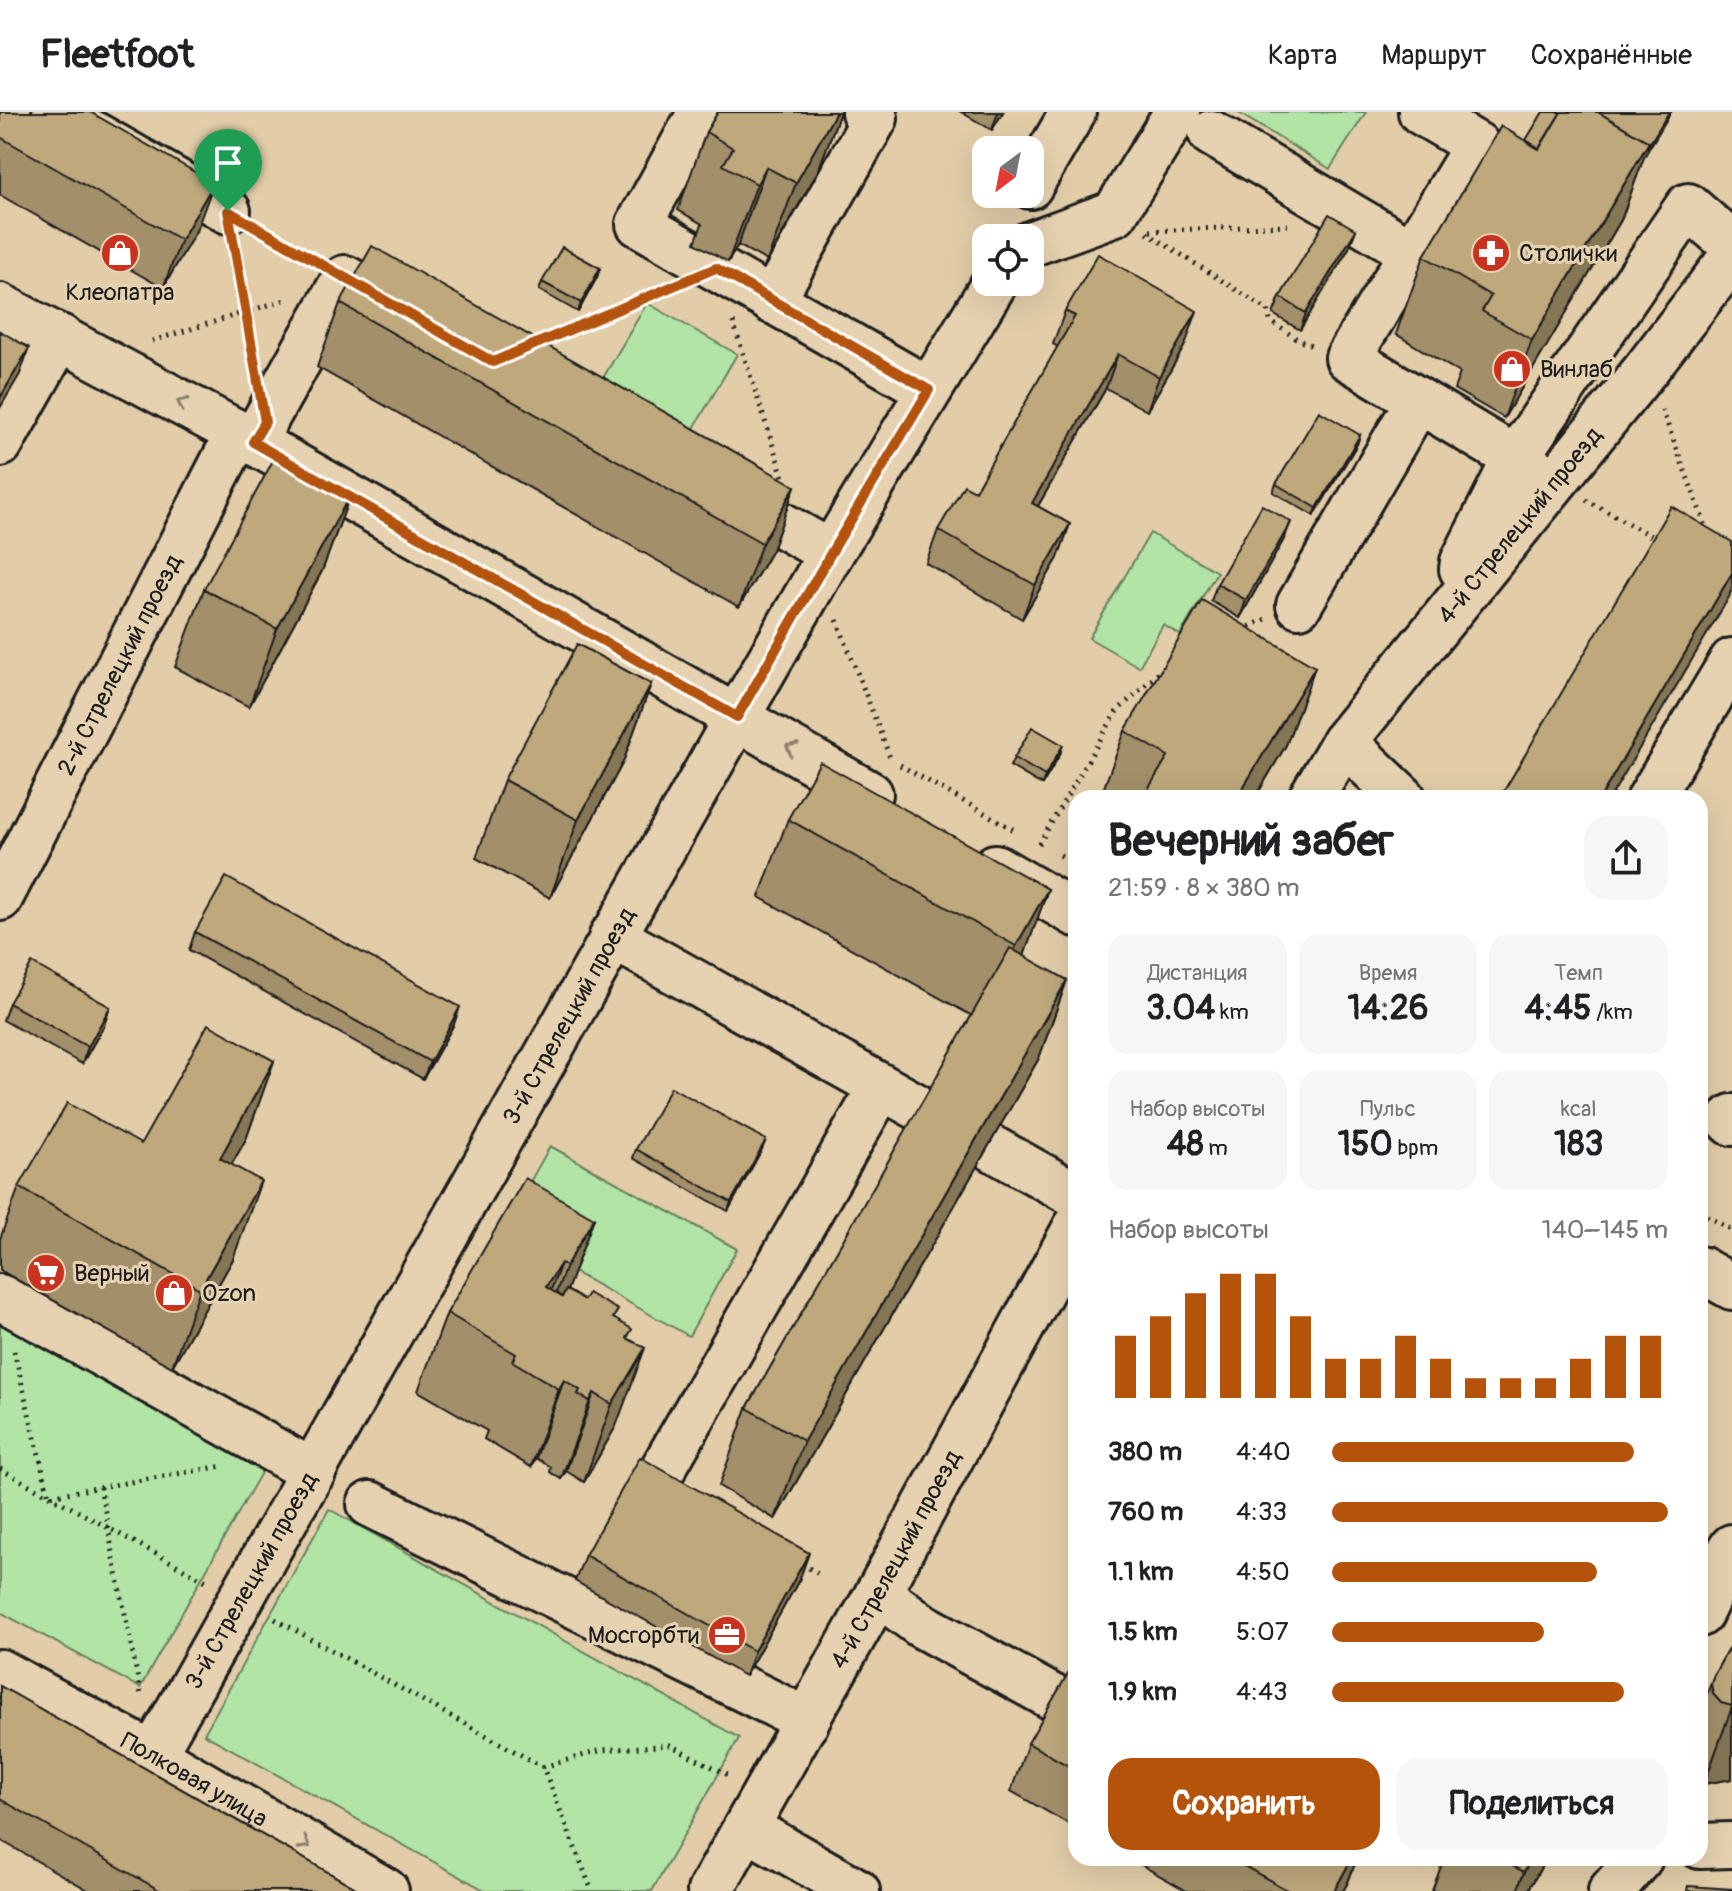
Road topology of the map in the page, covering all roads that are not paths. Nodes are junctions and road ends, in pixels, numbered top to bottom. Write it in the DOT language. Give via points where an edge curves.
graph roads {
  1 [pos="55,112"];
  2 [pos="701,112"];
  3 [pos="864,112"];
  4 [pos="1073,112"];
  5 [pos="1421,112"];
  6 [pos="1194,123"];
  7 [pos="1044,162"];
  8 [pos="228,211"];
  9 [pos="1044,239"];
  10 [pos="1732,244"];
  11 [pos="1412,252"];
  12 [pos="1732,257"];
  13 [pos="986,296"];
  14 [pos="772,301"];
  15 [pos="0,306"];
  16 [pos="439,332"];
  17 [pos="60,337"];
  18 [pos="929,390"];
  19 [pos="1418,401"];
  20 [pos="246,437"];
  21 [pos="0,444"];
  22 [pos="1515,459"];
  23 [pos="695,476"];
  24 [pos="1553,481"];
  25 [pos="831,553"];
  26 [pos="1461,596"];
  27 [pos="1299,605"];
  28 [pos="1732,661"];
  29 [pos="737,717"];
  30 [pos="1344,742"];
  31 [pos="1316,790"];
  32 [pos="1395,790"];
  33 [pos="1655,790"];
  34 [pos="899,811"];
  35 [pos="967,851"];
  36 [pos="0,898"];
  37 [pos="1068,909"];
  38 [pos="612,936"];
  39 [pos="881,1087"];
  40 [pos="932,1115"];
  41 [pos="988,1146"];
  42 [pos="1068,1191"];
  43 [pos="1068,1242"];
  44 [pos="0,1297"];
  45 [pos="298,1464"];
  46 [pos="656,1481"];
  47 [pos="370,1504"];
  48 [pos="1732,1547"];
  49 [pos="878,1593"];
  50 [pos="1708,1597"];
  51 [pos="1732,1620"];
  52 [pos="1708,1628"];
  53 [pos="0,1672"];
  54 [pos="1068,1706"];
  55 [pos="806,1723"];
  56 [pos="153,1755"];
  57 [pos="747,1828"];
  58 [pos="1633,1866"];
  59 [pos="1650,1866"];
  60 [pos="386,1891"];
  61 [pos="710,1891"];
  62 [pos="857,1891"];
  63 [pos="1611,1891"];
  64 [pos="1648,1891"];
  1 -- 8 [label="street"];
  2 -- 14 [label="street" via="639,224"];
  3 -- 14 [label="street" via="875,118"];
  4 -- 7 [label="street"];
  5 -- 11 [label="street" via="1477,145"];
  6 -- 9 [label="street" via="1115,213"];
  6 -- 11 [label="street"];
  10 -- 22 [label="street" via="1688,206"];
  11 -- 19 [label="street" via="1348,358"];
  12 -- 24 [label="street, 4-й Стрелецкий проезд"];
  13 -- 18 [label="street, 3-й Стрелецкий проезд"];
  14 -- 18 [label="street"];
  15 -- 17 [label="street"];
  16 -- 20 [label="street, 2-й Стрелецкий проезд" via="345,278"];
  20 -- 17 [label="street, one-way"];
  17 -- 21 [label="street"];
  18 -- 25 [label="street, 3-й Стрелецкий проезд"];
  19 -- 22 [label="street"];
  19 -- 27 [label="street"];
  20 -- 29 [label="street"];
  20 -- 36 [label="street, 2-й Стрелецкий проезд"];
  22 -- 24 [label="street"];
  22 -- 26 [label="street" via="1463,562"];
  23 -- 25 [label="street"];
  24 -- 26 [label="street, 4-й Стрелецкий проезд"];
  25 -- 29 [label="street, 3-й Стрелецкий проезд"];
  26 -- 30 [label="street, 4-й Стрелецкий проезд"];
  28 -- 33 [label="street"];
  34 -- 29 [label="street, one-way"];
  29 -- 38 [label="street, 3-й Стрелецкий проезд"];
  30 -- 31 [label="street, 4-й Стрелецкий проезд"];
  30 -- 32 [label="street"];
  35 -- 37 [label="street"];
  38 -- 39 [label="street"];
  38 -- 45 [label="street, 3-й Стрелецкий проезд"];
  39 -- 40 [label="street"];
  39 -- 46 [label="street"];
  41 -- 42 [label="street"];
  43 -- 49 [label="street, 4-й Стрелецкий проезд"];
  44 -- 45 [label="street"];
  45 -- 56 [label="street, 3-й Стрелецкий проезд"];
  47 -- 55 [label="street"];
  48 -- 50 [label="street"];
  49 -- 54 [label="street" via="921,1625"];
  49 -- 55 [label="street, 4-й Стрелецкий проезд"];
  51 -- 52 [label="street"];
  53 -- 56 [label="street, Полковая улица"];
  55 -- 57 [label="street, 4-й Стрелецкий проезд"];
  56 -- 60 [label="street, Полковая улица, one-way"];
  57 -- 61 [label="street, 4-й Стрелецкий проезд"];
  57 -- 62 [label="street"];
  58 -- 63 [label="street"];
  59 -- 64 [label="street"];
}
